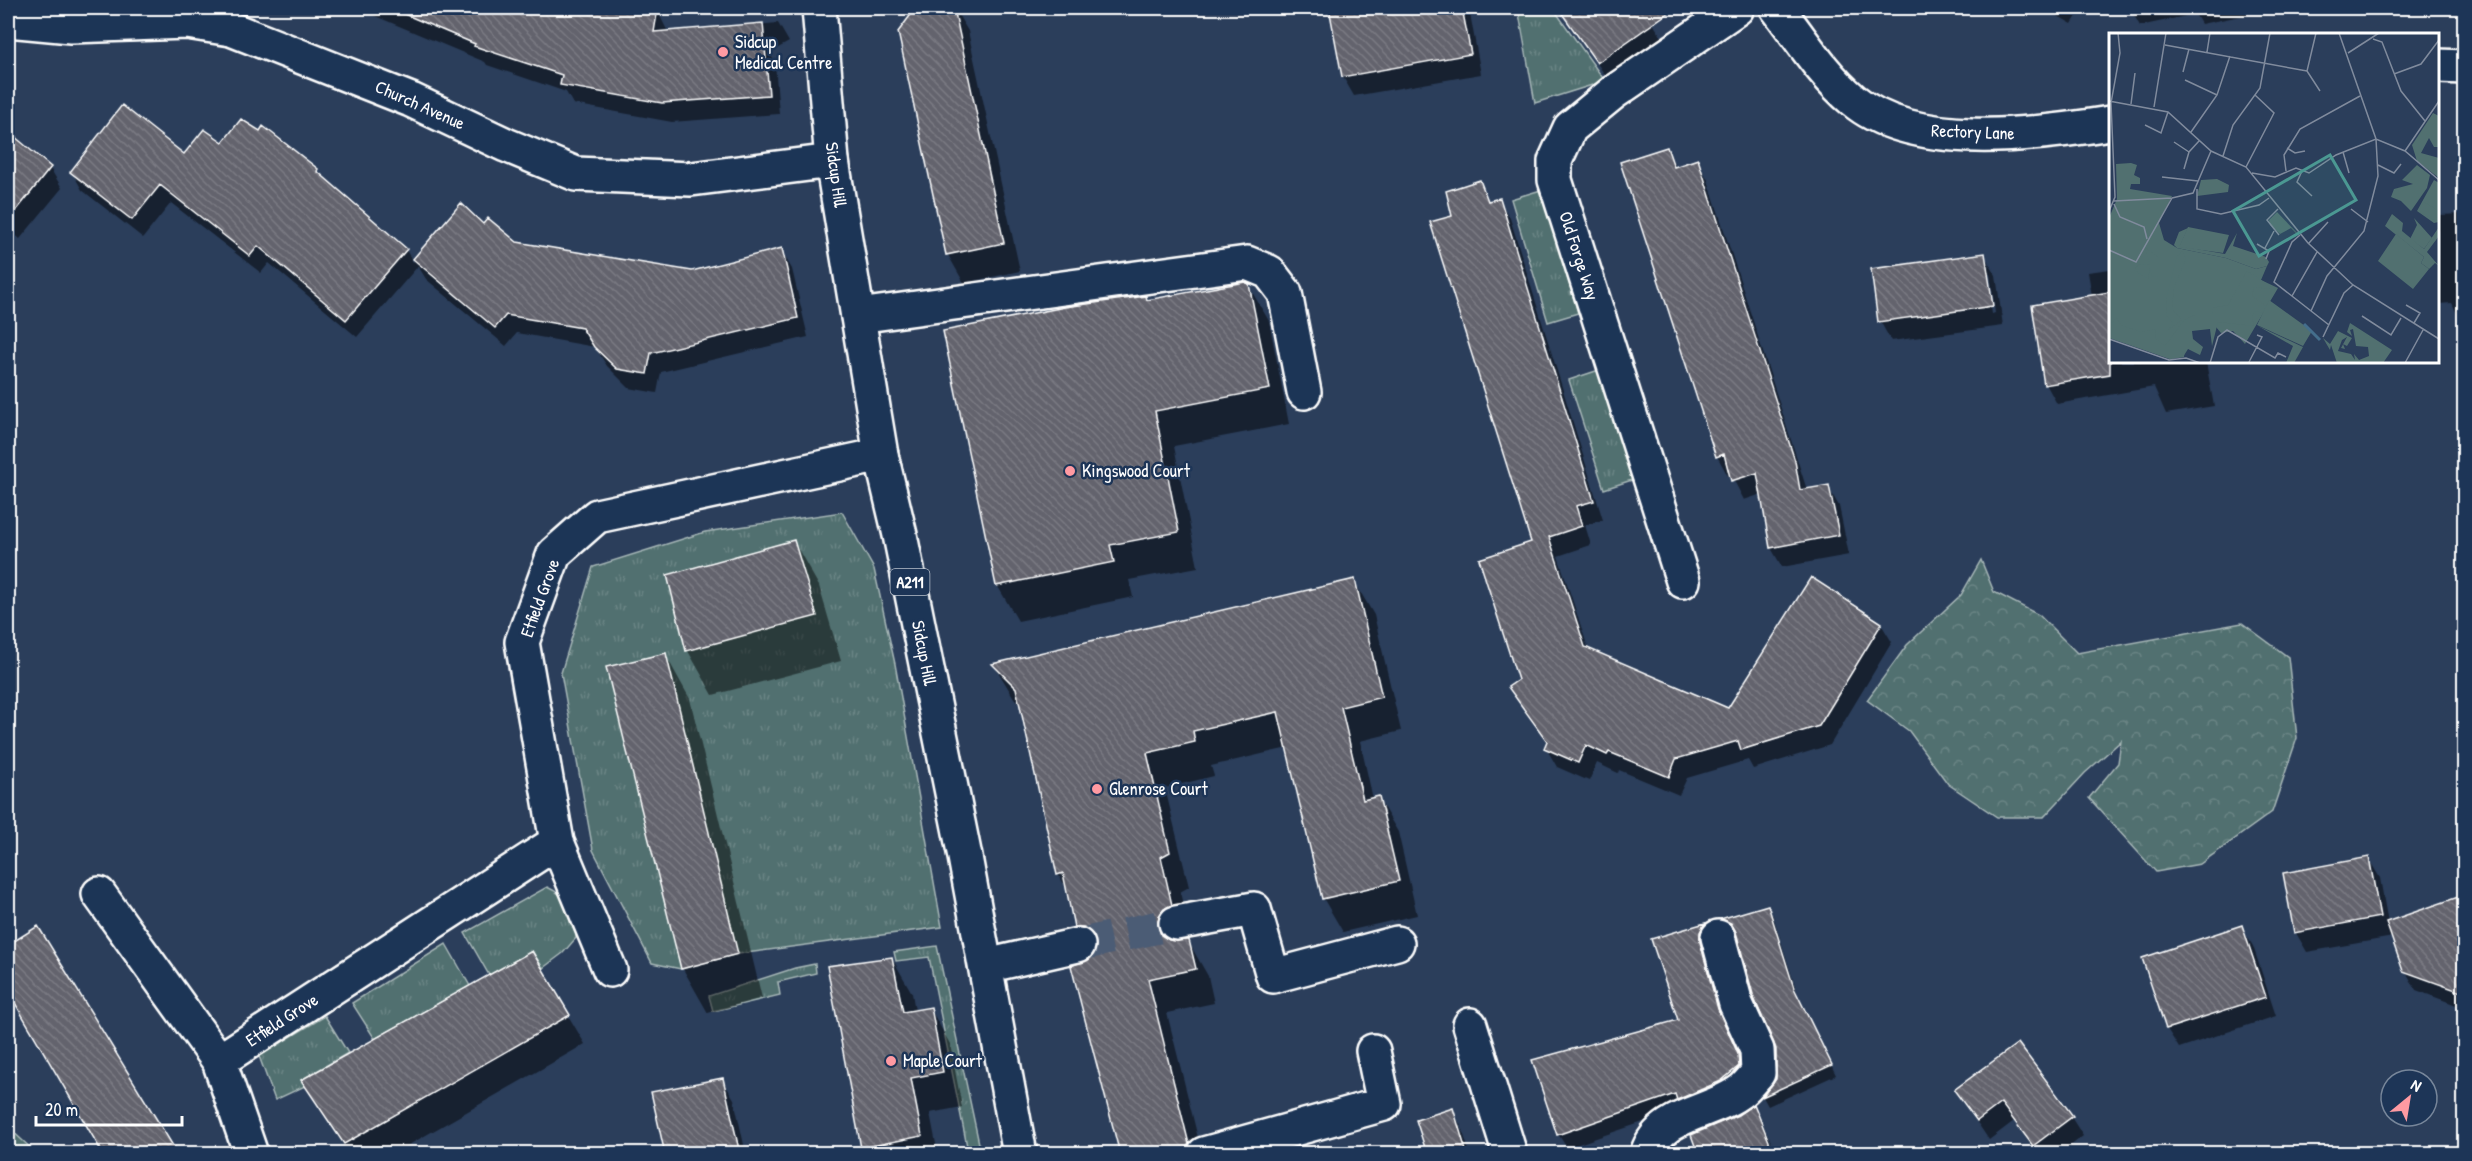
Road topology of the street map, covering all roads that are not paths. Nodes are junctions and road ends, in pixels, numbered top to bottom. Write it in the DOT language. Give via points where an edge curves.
graph roads {
  1 [pos="819,8"];
  2 [pos="1737,8"];
  3 [pos="1777,8"];
  4 [pos="8,20"];
  5 [pos="2439,66"];
  6 [pos="2464,67"];
  7 [pos="2109,123"];
  8 [pos="832,161"];
  9 [pos="858,316"];
  10 [pos="1304,392"];
  11 [pos="881,455"];
  12 [pos="1683,582"];
  13 [pos="557,842"];
  14 [pos="99,894"];
  15 [pos="1176,923"];
  16 [pos="1718,937"];
  17 [pos="1397,943"];
  18 [pos="1078,945"];
  19 [pos="986,966"];
  20 [pos="610,970"];
  21 [pos="1470,1024"];
  22 [pos="1373,1051"];
  23 [pos="219,1061"];
  24 [pos="251,1154"];
  25 [pos="1020,1154"];
  26 [pos="1204,1154"];
  27 [pos="1510,1154"];
  28 [pos="1647,1154"];
  1 -- 8 [label="street, Sidcup Hill / A211"];
  2 -- 12 [label="street, Old Forge Way" via="1614,92 1570,128 1555,161 1555,180"];
  3 -- 7 [label="street, Rectory Lane" via="1831,78 1882,120 1932,133 2044,134"];
  4 -- 8 [label="street, Church Avenue" via="71,26 186,22 231,29 411,99 576,174 691,179"];
  5 -- 6 [label="street"];
  8 -- 9 [label="street, Sidcup Hill / A211"];
  9 -- 10 [label="street" via="1247,263 1269,272 1285,293"];
  9 -- 11 [label="street, Sidcup Hill / A211"];
  11 -- 13 [label="street, Etfield Grove" via="597,516 554,554 522,642"];
  11 -- 19 [label="street, Sidcup Hill / A211" via="903,546"];
  13 -- 20 [label="street, Etfield Grove"];
  13 -- 23 [label="street, Etfield Grove"];
  14 -- 23 [label="street"];
  15 -- 17 [label="street" via="1254,909 1273,976"];
  16 -- 28 [label="street" via="1736,1004 1757,1050 1758,1073 1741,1091 1671,1123 1650,1143"];
  18 -- 19 [label="street"];
  19 -- 25 [label="street, Sidcup Hill / A211"];
  21 -- 27 [label="street"];
  22 -- 26 [label="street" via="1384,1104"];
  23 -- 24 [label="street"];
}
